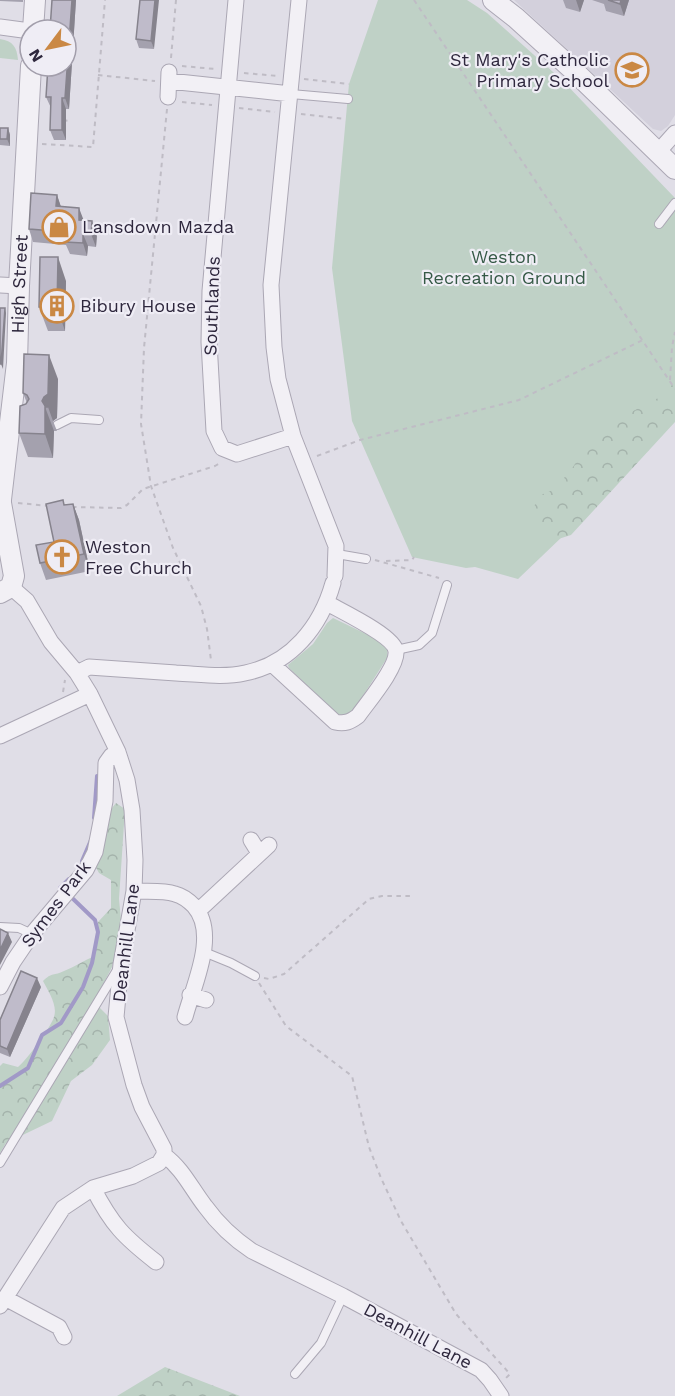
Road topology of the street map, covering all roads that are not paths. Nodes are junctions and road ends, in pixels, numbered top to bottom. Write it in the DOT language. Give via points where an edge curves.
graph roads {
  1 [pos="35,0"];
  2 [pos="236,0"];
  3 [pos="299,0"];
  4 [pos="493,0"];
  5 [pos="33,18"];
  6 [pos="0,27"];
  7 [pos="18,29"];
  8 [pos="30,78"];
  9 [pos="229,88"];
  10 [pos="291,94"];
  11 [pos="167,99"];
  12 [pos="348,99"];
  13 [pos="675,133"];
  14 [pos="658,152"];
  15 [pos="675,169"];
  16 [pos="675,203"];
  17 [pos="659,224"];
  18 [pos="9,285"];
  19 [pos="99,420"];
  20 [pos="57,425"];
  21 [pos="293,436"];
  22 [pos="1,502"];
  23 [pos="0,508"];
  24 [pos="337,554"];
  25 [pos="366,559"];
  26 [pos="5,577"];
  27 [pos="447,585"];
  28 [pos="327,603"];
  29 [pos="396,650"];
  30 [pos="273,663"];
  31 [pos="73,668"];
  32 [pos="90,694"];
  33 [pos="0,736"];
  34 [pos="118,752"];
  35 [pos="251,840"];
  36 [pos="134,891"];
  37 [pos="198,911"];
  38 [pos="0,927"];
  39 [pos="32,934"];
  40 [pos="204,952"];
  41 [pos="121,964"];
  42 [pos="255,976"];
  43 [pos="0,987"];
  44 [pos="190,995"];
  45 [pos="206,1000"];
  46 [pos="185,1017"];
  47 [pos="164,1155"];
  48 [pos="0,1163"];
  49 [pos="93,1188"];
  50 [pos="156,1262"];
  51 [pos="343,1296"];
  52 [pos="3,1302"];
  53 [pos="64,1328"];
  54 [pos="295,1374"];
  55 [pos="499,1392"];
  1 -- 5 [label="street"];
  2 -- 9 [label="street, Southlands"];
  3 -- 10 [label="street"];
  4 -- 14 [label="street"];
  6 -- 7 [label="street"];
  8 -- 18 [label="street, High Street" via="27,143"];
  9 -- 10 [label="street"];
  9 -- 11 [label="street" via="169,73"];
  9 -- 21 [label="street, Southlands" via="210,291 214,430 222,448 237,454"];
  10 -- 12 [label="lane"];
  10 -- 21 [label="street" via="271,285 278,379"];
  13 -- 14 [label="street"];
  14 -- 15 [label="street"];
  16 -- 17 [label="lane"];
  18 -- 22 [label="street, High Street" via="17,363 15,422"];
  19 -- 20 [label="lane" via="71,418"];
  21 -- 24 [label="street"];
  22 -- 23 [label="street, High Street"];
  22 -- 26 [label="street, High Street" via="6,525"];
  24 -- 25 [label="lane"];
  24 -- 28 [label="street"];
  26 -- 31 [label="street, Deanhill Lane" via="27,601 51,642"];
  27 -- 29 [label="lane" via="432,633 419,645"];
  28 -- 29 [label="street" via="383,635"];
  28 -- 30 [label="street" via="306,637"];
  29 -- 30 [label="street" via="394,663 358,716 343,723 327,716"];
  30 -- 31 [label="street" via="244,674 211,675"];
  31 -- 32 [label="street, Deanhill Lane"];
  32 -- 33 [label="street"];
  32 -- 34 [label="street, Deanhill Lane"];
  34 -- 36 [label="street, Deanhill Lane" via="128,780 132,810"];
  34 -- 39 [label="street, Symes Park" via="106,763 105,801 95,852 86,870"];
  35 -- 37 [label="street" via="264,849"];
  36 -- 37 [label="street" via="175,893"];
  36 -- 41 [label="street, Deanhill Lane"];
  37 -- 40 [label="street" via="204,926"];
  38 -- 39 [label="lane"];
  39 -- 43 [label="street, Symes Park"];
  40 -- 42 [label="lane"];
  40 -- 44 [label="street"];
  41 -- 47 [label="street, Deanhill Lane" via="116,1017 134,1084"];
  41 -- 48 [label="lane"];
  44 -- 45 [label="street"];
  44 -- 46 [label="street"];
  47 -- 49 [label="street" via="159,1163 133,1176"];
  47 -- 51 [label="street, Deanhill Lane" via="180,1168 205,1206 239,1243"];
  49 -- 50 [label="street" via="108,1217 128,1240"];
  49 -- 52 [label="street" via="63,1208"];
  51 -- 54 [label="lane" via="321,1343"];
  51 -- 55 [label="street, Deanhill Lane" via="481,1370"];
  52 -- 53 [label="street"];
}
